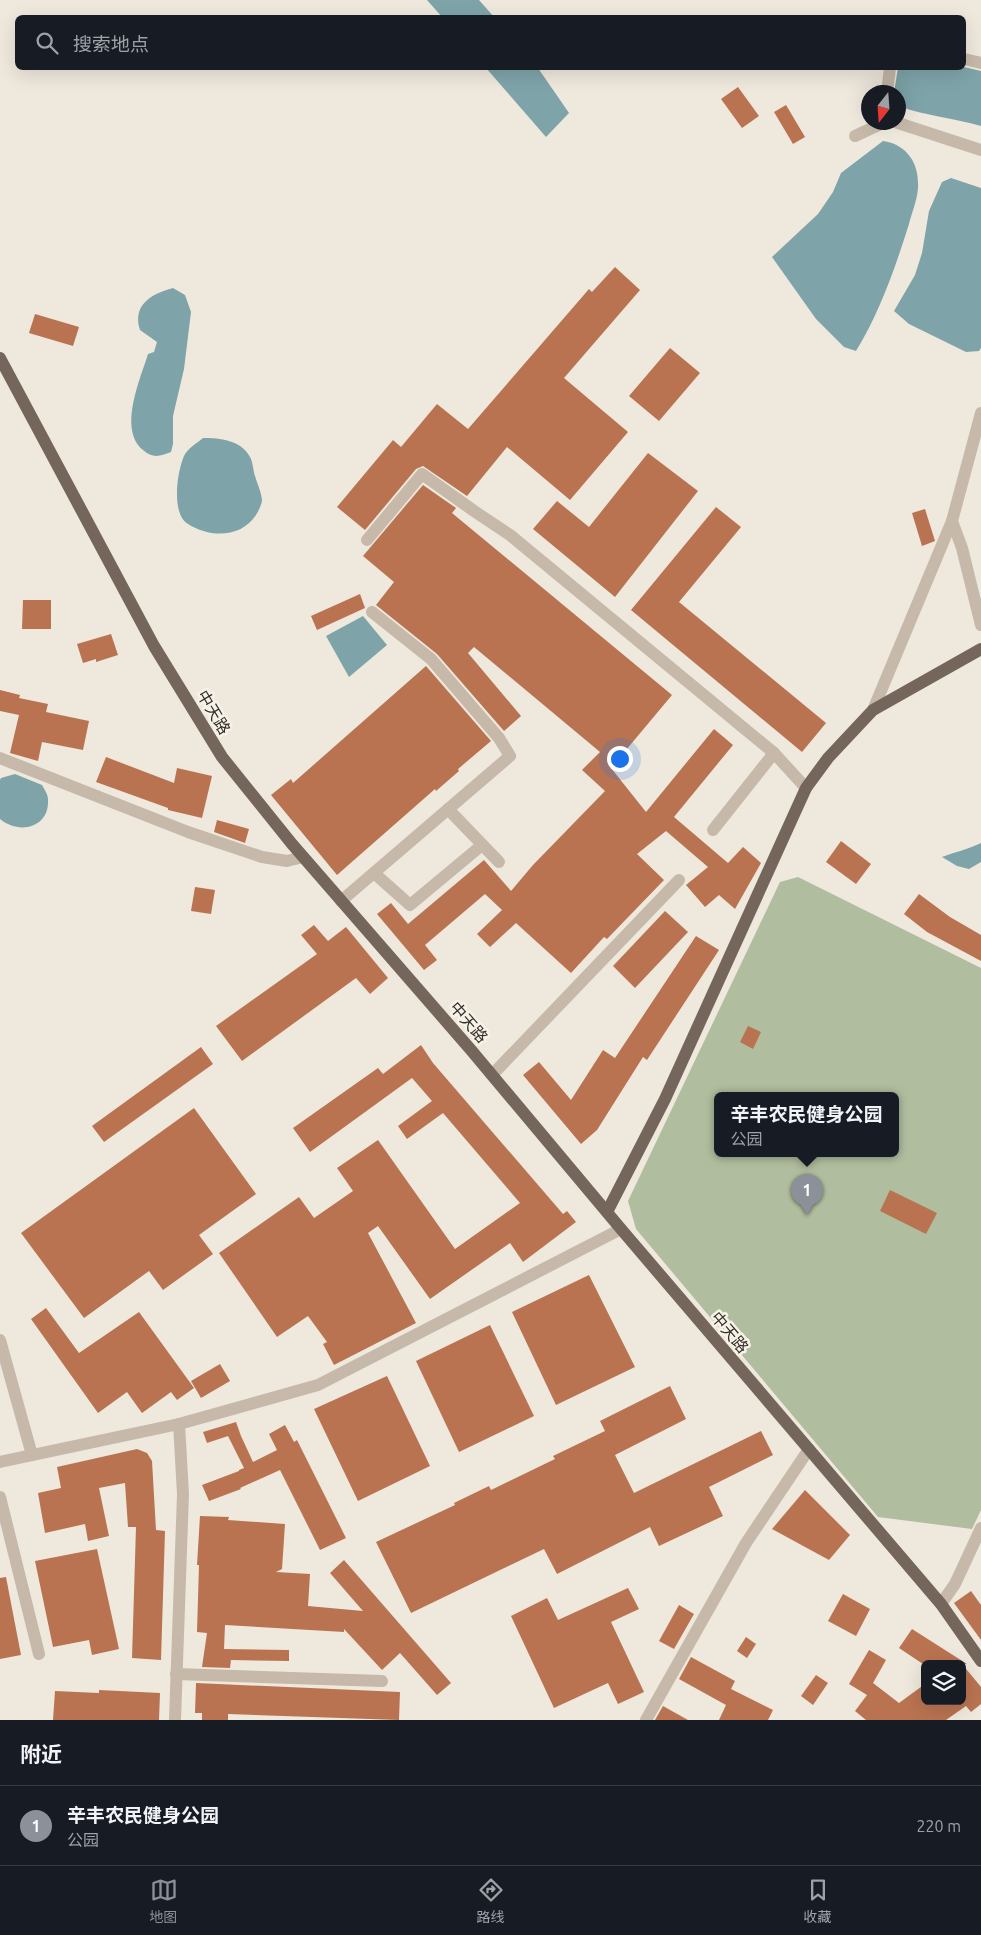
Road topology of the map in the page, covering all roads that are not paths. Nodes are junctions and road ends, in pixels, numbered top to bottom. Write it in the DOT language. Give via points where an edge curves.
graph roads {
  1 [pos="966,59"];
  2 [pos="981,63"];
  3 [pos="890,70"];
  4 [pos="888,85"];
  5 [pos="906,126"];
  6 [pos="868,130"];
  7 [pos="855,136"];
  8 [pos="981,150"];
  9 [pos="0,358"];
  10 [pos="981,413"];
  11 [pos="952,522"];
  12 [pos="367,540"];
  13 [pos="372,612"];
  14 [pos="981,625"];
  15 [pos="978,650"];
  16 [pos="873,710"];
  17 [pos="774,753"];
  18 [pos="0,758"];
  19 [pos="806,788"];
  20 [pos="448,809"];
  21 [pos="713,830"];
  22 [pos="482,845"];
  23 [pos="303,857"];
  24 [pos="499,862"];
  25 [pos="374,872"];
  26 [pos="679,880"];
  27 [pos="341,901"];
  28 [pos="492,1075"];
  29 [pos="607,1212"];
  30 [pos="621,1229"];
  31 [pos="0,1340"];
  32 [pos="179,1424"];
  33 [pos="809,1449"];
  34 [pos="32,1455"];
  35 [pos="0,1462"];
  36 [pos="0,1497"];
  37 [pos="981,1528"];
  38 [pos="941,1604"];
  39 [pos="39,1654"];
  40 [pos="981,1661"];
  41 [pos="176,1674"];
  42 [pos="382,1681"];
  43 [pos="175,1720"];
  44 [pos="646,1720"];
  1 -- 2 [label="street"];
  3 -- 4 [label="street"];
  5 -- 8 [label="street"];
  6 -- 7 [label="street"];
  9 -- 23 [label="main road, 中天路" via="154,646 222,757"];
  10 -- 11 [label="street"];
  11 -- 14 [label="street" via="962,548"];
  11 -- 16 [label="street"];
  12 -- 17 [label="street" via="422,474 510,535"];
  13 -- 20 [label="street" via="431,660 499,738 510,756"];
  15 -- 16 [label="main road"];
  16 -- 19 [label="main road" via="828,758"];
  17 -- 19 [label="street"];
  17 -- 21 [label="street"];
  18 -- 23 [label="street" via="188,832 262,857 287,861"];
  19 -- 29 [label="main road" via="665,1098"];
  20 -- 22 [label="street"];
  20 -- 25 [label="street"];
  22 -- 24 [label="street"];
  22 -- 25 [label="street" via="410,905"];
  23 -- 27 [label="main road, 中天路"];
  25 -- 27 [label="street"];
  26 -- 28 [label="street"];
  27 -- 28 [label="main road, 中天路"];
  28 -- 29 [label="main road, 中天路"];
  29 -- 30 [label="main road, 中天路"];
  30 -- 32 [label="street" via="318,1384"];
  30 -- 33 [label="main road, 中天路"];
  31 -- 34 [label="street"];
  32 -- 34 [label="street"];
  32 -- 41 [label="street" via="183,1494"];
  33 -- 38 [label="main road, 中天路"];
  33 -- 44 [label="street" via="746,1543"];
  34 -- 35 [label="street"];
  36 -- 39 [label="street"];
  37 -- 38 [label="street" via="955,1584"];
  38 -- 40 [label="main road, 中天路"];
  41 -- 42 [label="street"];
  41 -- 43 [label="street"];
}
